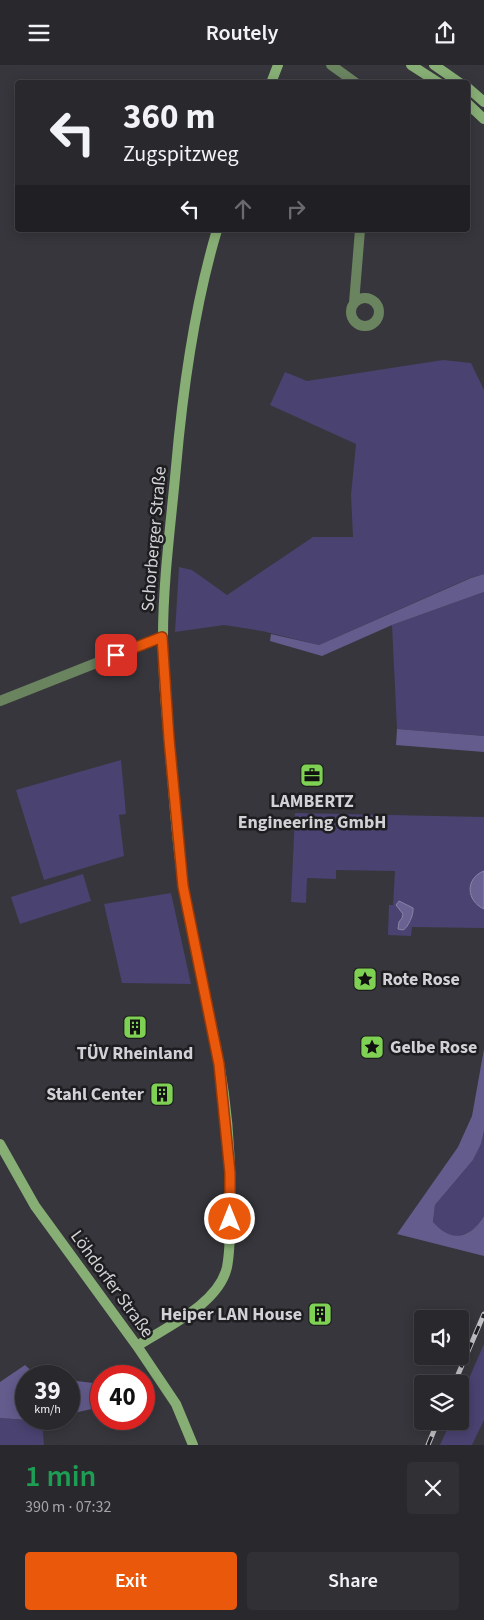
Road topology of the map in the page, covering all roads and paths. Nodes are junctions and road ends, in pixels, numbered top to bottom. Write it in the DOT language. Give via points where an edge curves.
graph roads {
  1 [pos="278,65"];
  2 [pos="331,65"];
  3 [pos="411,65"];
  4 [pos="434,65"];
  5 [pos="272,80"];
  6 [pos="352,80"];
  7 [pos="434,80"];
  8 [pos="456,80"];
  9 [pos="470,90"];
  10 [pos="484,102"];
  11 [pos="470,106"];
  12 [pos="484,119"];
  13 [pos="216,232"];
  14 [pos="360,232"];
  15 [pos="354,303"];
  16 [pos="162,637"];
  17 [pos="0,701"];
  18 [pos="0,1144"];
  19 [pos="137,1346"];
  20 [pos="193,1445"];
  1 -- 5 [label="street"];
  2 -- 6 [label="street"];
  3 -- 7 [label="street"];
  4 -- 8 [label="street"];
  9 -- 10 [label="street"];
  11 -- 12 [label="street"];
  13 -- 16 [label="street, Schorberger Straße" via="192,336 168,541"];
  14 -- 15 [label="street"];
  16 -- 17 [label="street"];
  16 -- 19 [label="street, Schorberger Straße" via="183,886 219,1064 226,1116 230,1236 227,1267 220,1284 210,1296"];
  18 -- 19 [label="street, Löhdorfer Straße" via="35,1206"];
  19 -- 20 [label="street, Löhdorfer Straße" via="176,1404"];
}
